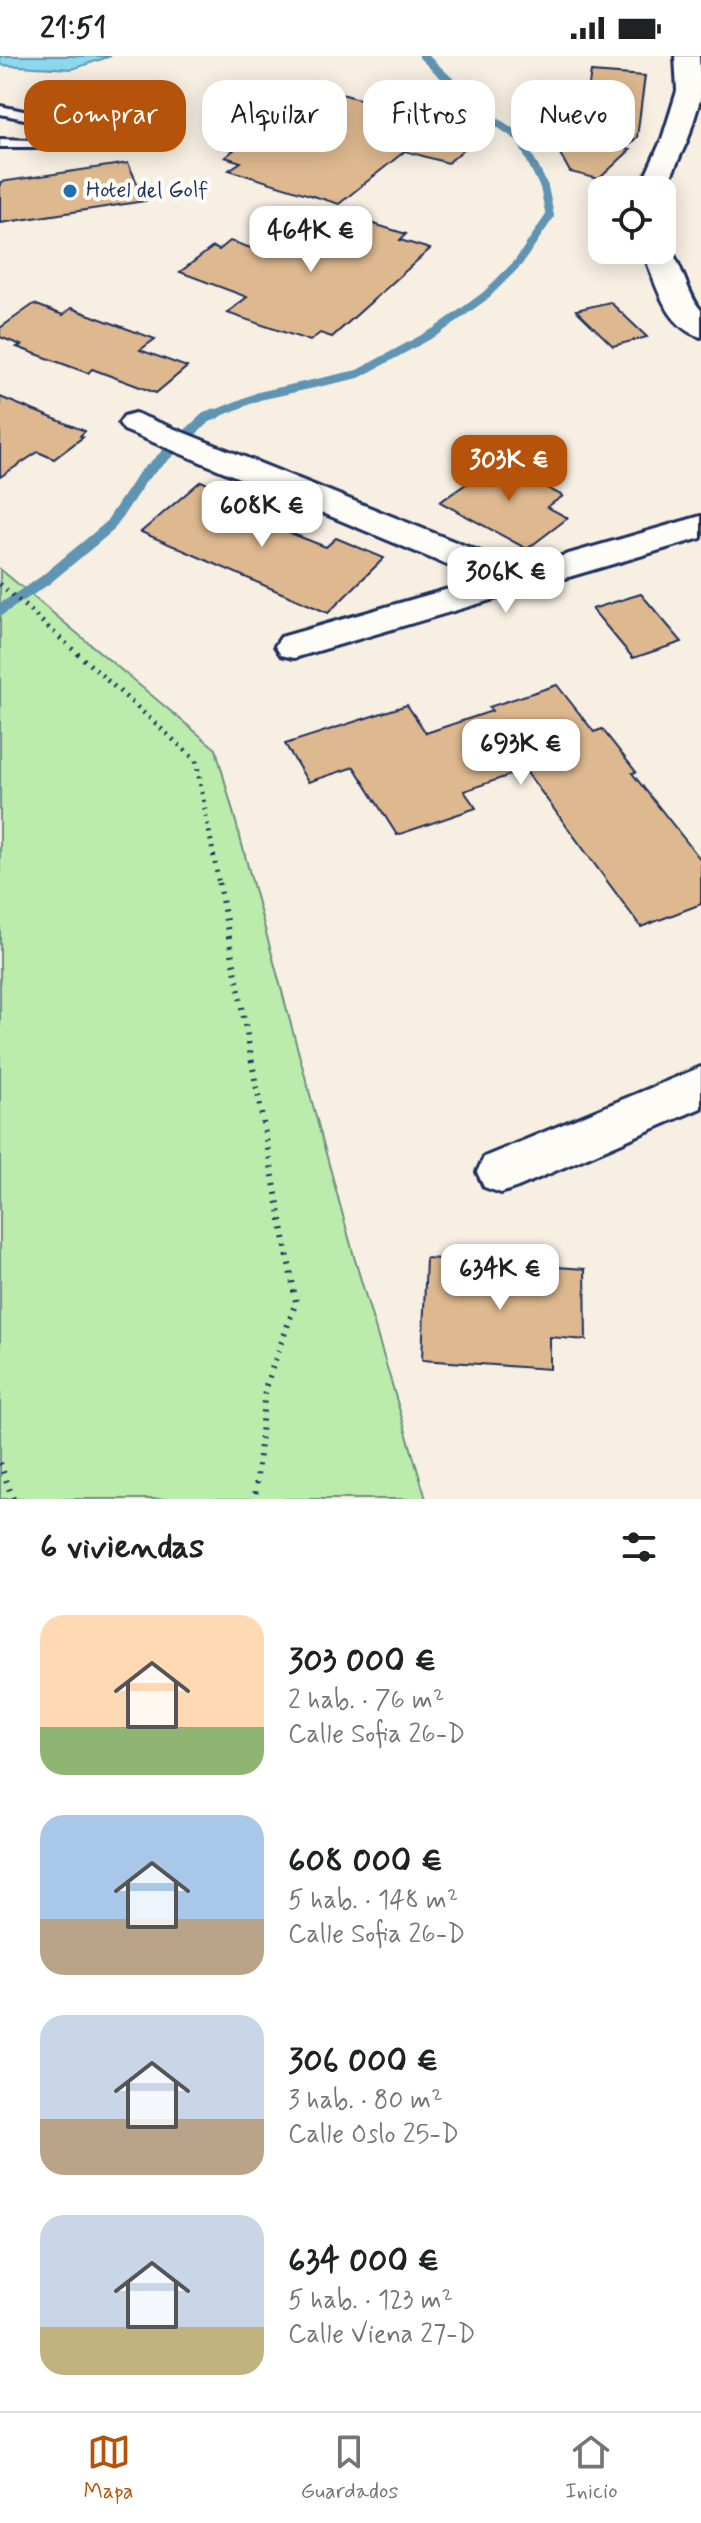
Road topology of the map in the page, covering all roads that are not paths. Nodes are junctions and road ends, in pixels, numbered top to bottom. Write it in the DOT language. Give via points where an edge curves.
graph roads {
  1 [pos="687,56"];
  2 [pos="0,110"];
  3 [pos="0,143"];
  4 [pos="659,176"];
  5 [pos="663,264"];
  6 [pos="701,328"];
  7 [pos="135,423"];
  8 [pos="701,527"];
  9 [pos="501,586"];
  10 [pos="294,646"];
  11 [pos="701,1087"];
  12 [pos="501,1172"];
  1 -- 4 [label="street" via="690,91"];
  2 -- 3 [label="lane" via="51,121 50,131 35,144"];
  5 -- 6 [label="street" via="678,303"];
  7 -- 9 [label="street" via="470,561"];
  8 -- 9 [label="street"];
  9 -- 10 [label="street"];
  11 -- 12 [label="street"];
}
